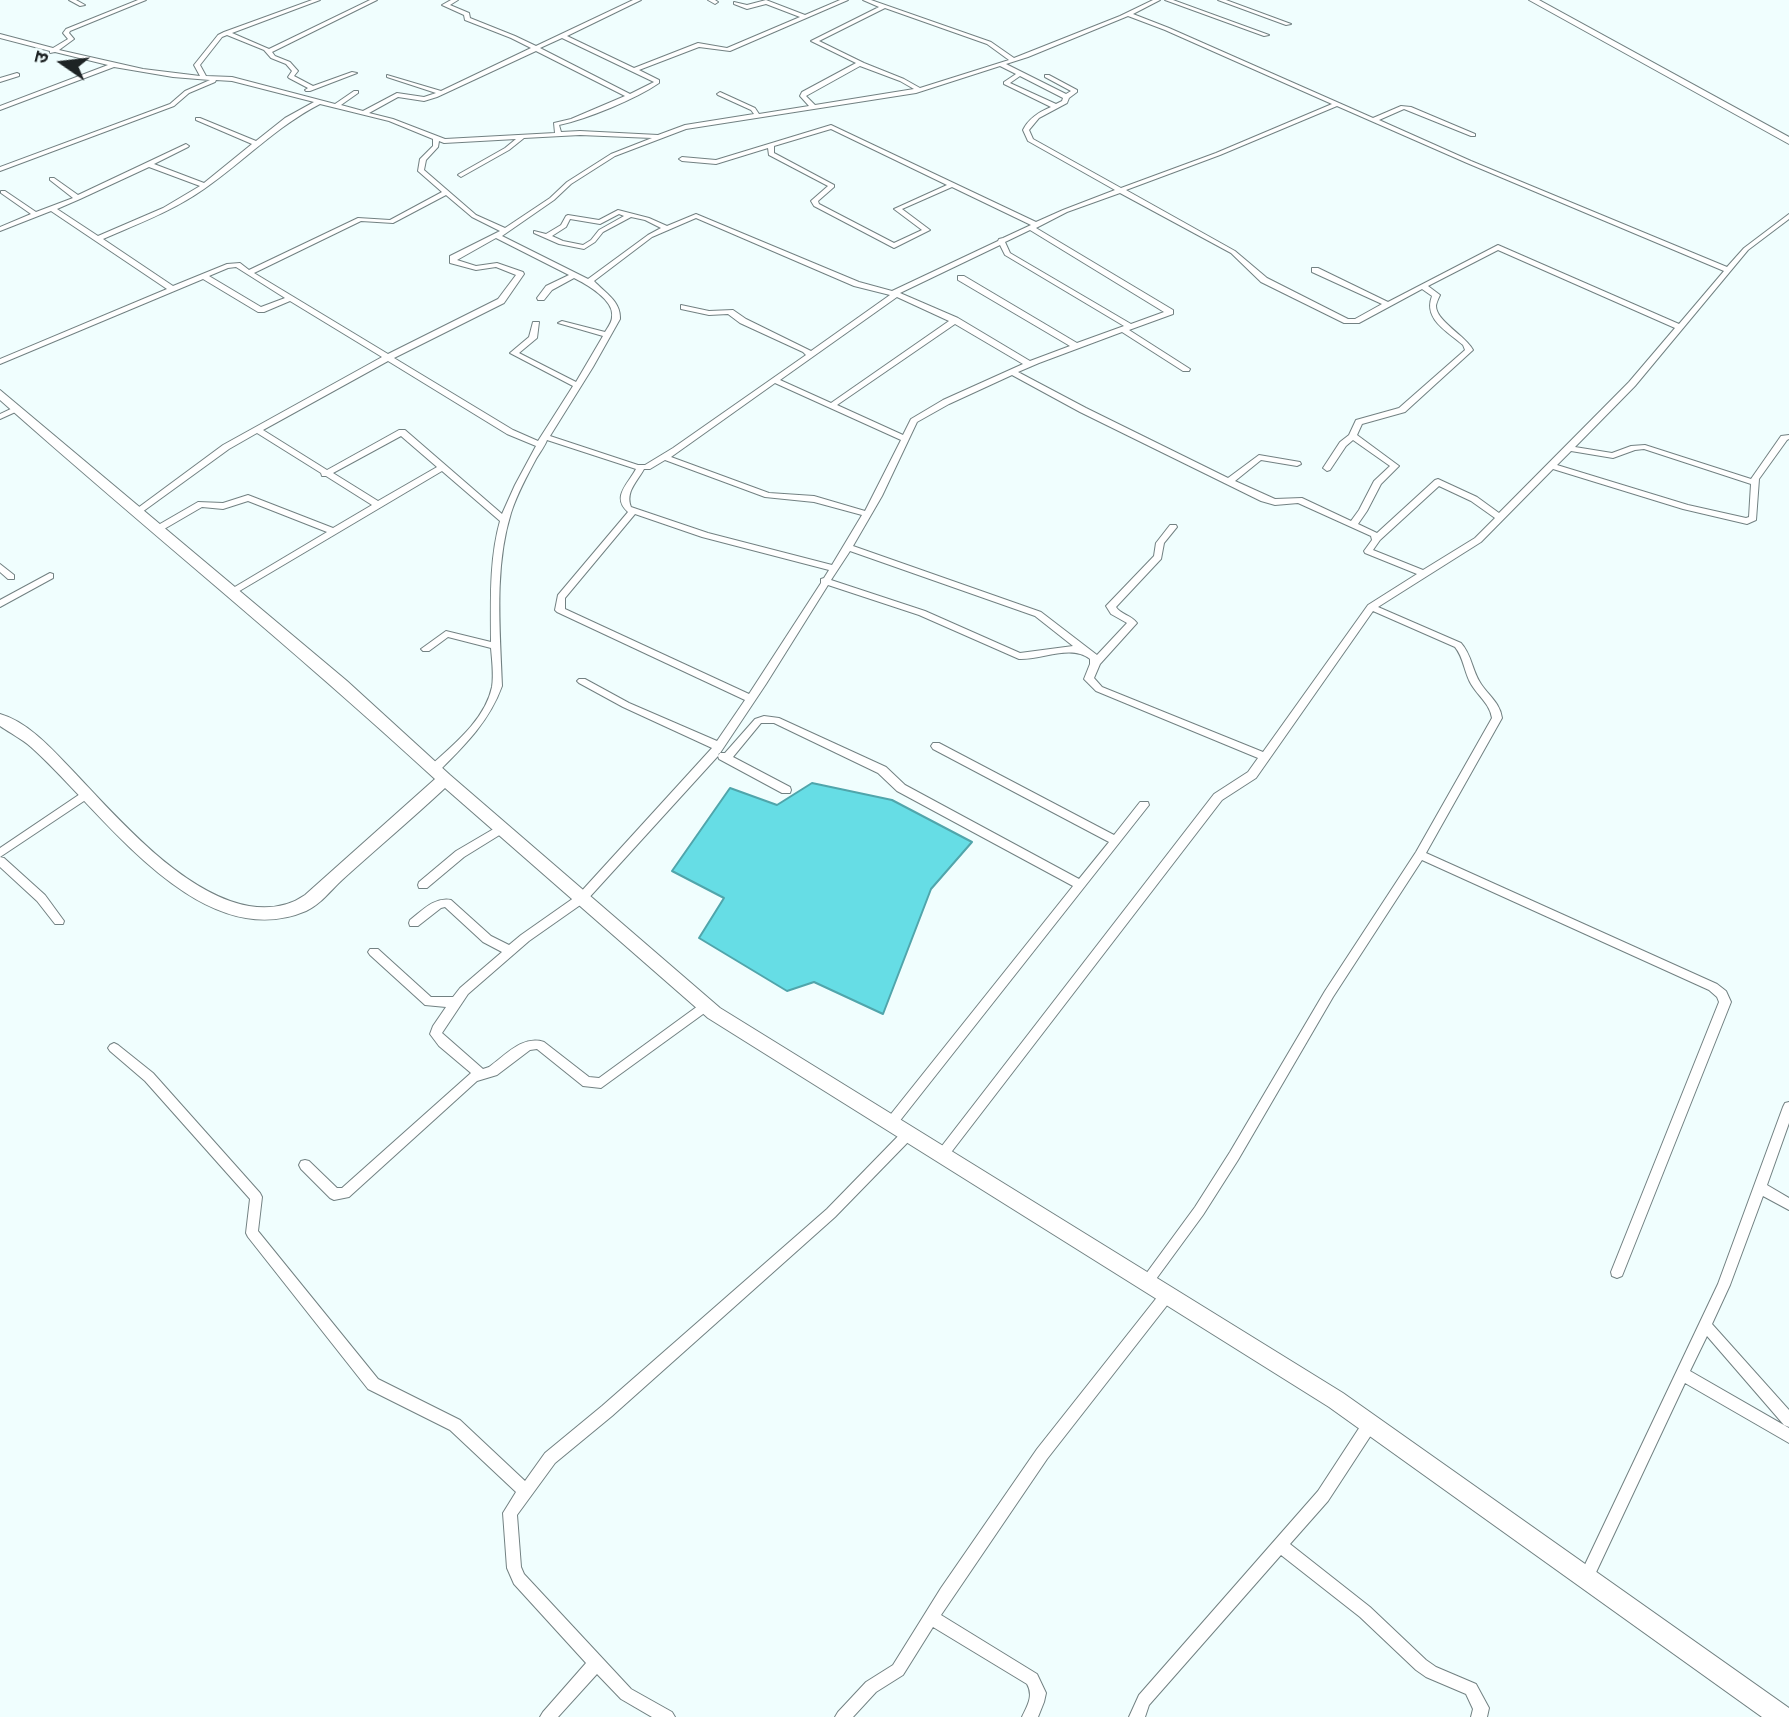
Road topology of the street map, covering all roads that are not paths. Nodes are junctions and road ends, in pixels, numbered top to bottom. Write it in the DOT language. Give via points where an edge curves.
graph roads {
  1 [pos="72,0"];
  2 [pos="143,0"];
  3 [pos="374,0"];
  4 [pos="455,0"];
  5 [pos="638,0"];
  6 [pos="845,0"];
  7 [pos="866,0"];
  8 [pos="1157,0"];
  9 [pos="1168,0"];
  10 [pos="1221,0"];
  11 [pos="1533,0"];
  12 [pos="312,1"];
  13 [pos="736,3"];
  14 [pos="82,5"];
  15 [pos="883,7"];
  16 [pos="1128,14"];
  17 [pos="805,17"];
  18 [pos="1288,24"];
  19 [pos="226,33"];
  20 [pos="1266,35"];
  21 [pos="0,36"];
  22 [pos="562,36"];
  23 [pos="536,48"];
  24 [pos="269,51"];
  25 [pos="52,52"];
  26 [pos="1013,60"];
  27 [pos="860,64"];
  28 [pos="1000,64"];
  29 [pos="113,66"];
  30 [pos="634,70"];
  31 [pos="354,73"];
  32 [pos="1020,74"];
  33 [pos="17,75"];
  34 [pos="388,76"];
  35 [pos="1047,76"];
  36 [pos="204,78"];
  37 [pos="217,79"];
  38 [pos="0,80"];
  39 [pos="313,88"];
  40 [pos="920,90"];
  41 [pos="356,92"];
  42 [pos="441,93"];
  43 [pos="720,94"];
  44 [pos="296,96"];
  45 [pos="630,96"];
  46 [pos="1066,97"];
  47 [pos="320,102"];
  48 [pos="1337,104"];
  49 [pos="335,106"];
  50 [pos="813,107"];
  51 [pos="1056,107"];
  52 [pos="0,108"];
  53 [pos="364,113"];
  54 [pos="758,116"];
  55 [pos="198,119"];
  56 [pos="1373,120"];
  57 [pos="559,135"];
  58 [pos="1473,135"];
  59 [pos="661,136"];
  60 [pos="522,137"];
  61 [pos="436,138"];
  62 [pos="1789,141"];
  63 [pos="256,143"];
  64 [pos="771,145"];
  65 [pos="186,146"];
  66 [pos="682,159"];
  67 [pos="148,164"];
  68 [pos="0,169"];
  69 [pos="461,175"];
  70 [pos="52,179"];
  71 [pos="951,185"];
  72 [pos="205,186"];
  73 [pos="1123,190"];
  74 [pos="3,192"];
  75 [pos="445,193"];
  76 [pos="78,198"];
  77 [pos="53,209"];
  78 [pos="36,215"];
  79 [pos="631,215"];
  80 [pos="1789,216"];
  81 [pos="1034,226"];
  82 [pos="666,228"];
  83 [pos="0,229"];
  84 [pos="505,231"];
  85 [pos="536,232"];
  86 [pos="497,236"];
  87 [pos="547,237"];
  88 [pos="97,239"];
  89 [pos="1001,240"];
  90 [pos="1315,270"];
  91 [pos="1728,270"];
  92 [pos="250,272"];
  93 [pos="574,275"];
  94 [pos="203,276"];
  95 [pos="961,278"];
  96 [pos="590,284"];
  97 [pos="1422,286"];
  98 [pos="172,289"];
  99 [pos="895,293"];
  100 [pos="291,298"];
  101 [pos="541,298"];
  102 [pos="1387,304"];
  103 [pos="684,307"];
  104 [pos="955,320"];
  105 [pos="562,323"];
  106 [pos="536,324"];
  107 [pos="1680,327"];
  108 [pos="1127,328"];
  109 [pos="607,335"];
  110 [pos="1076,346"];
  111 [pos="810,354"];
  112 [pos="388,358"];
  113 [pos="0,362"];
  114 [pos="1030,364"];
  115 [pos="1186,369"];
  116 [pos="1013,372"];
  117 [pos="774,380"];
  118 [pos="576,385"];
  119 [pos="0,394"];
  120 [pos="831,406"];
  121 [pos="18,409"];
  122 [pos="0,416"];
  123 [pos="257,430"];
  124 [pos="1353,436"];
  125 [pos="1789,437"];
  126 [pos="905,439"];
  127 [pos="543,441"];
  128 [pos="1569,448"];
  129 [pos="664,457"];
  130 [pos="1297,464"];
  131 [pos="1552,466"];
  132 [pos="442,467"];
  133 [pos="641,468"];
  134 [pos="1327,468"];
  135 [pos="326,474"];
  136 [pos="1229,482"];
  137 [pos="1755,483"];
  138 [pos="378,505"];
  139 [pos="632,512"];
  140 [pos="135,513"];
  141 [pos="867,514"];
  142 [pos="1500,518"];
  143 [pos="505,521"];
  144 [pos="1352,525"];
  145 [pos="1172,527"];
  146 [pos="156,530"];
  147 [pos="334,532"];
  148 [pos="1377,538"];
  149 [pos="847,547"];
  150 [pos="0,567"];
  151 [pos="833,568"];
  152 [pos="1424,574"];
  153 [pos="50,576"];
  154 [pos="11,577"];
  155 [pos="824,581"];
  156 [pos="231,593"];
  157 [pos="0,604"];
  158 [pos="1371,607"];
  159 [pos="496,646"];
  160 [pos="426,649"];
  161 [pos="1085,651"];
  162 [pos="1096,662"];
  163 [pos="582,681"];
  164 [pos="751,699"];
  165 [pos="0,719"];
  166 [pos="936,746"];
  167 [pos="716,749"];
  168 [pos="727,757"];
  169 [pos="1265,757"];
  170 [pos="440,774"];
  171 [pos="786,790"];
  172 [pos="86,794"];
  173 [pos="1144,805"];
  174 [pos="502,828"];
  175 [pos="1116,841"];
  176 [pos="0,853"];
  177 [pos="1420,855"];
  178 [pos="0,861"];
  179 [pos="423,885"];
  180 [pos="1080,885"];
  181 [pos="582,898"];
  182 [pos="59,921"];
  183 [pos="414,923"];
  184 [pos="510,951"];
  185 [pos="374,952"];
  186 [pos="455,1002"];
  187 [pos="706,1006"];
  188 [pos="114,1048"];
  189 [pos="480,1073"];
  190 [pos="1789,1107"];
  191 [pos="891,1123"];
  192 [pos="908,1134"];
  193 [pos="942,1155"];
  194 [pos="305,1165"];
  195 [pos="1759,1187"];
  196 [pos="1789,1204"];
  197 [pos="1617,1272"];
  198 [pos="1146,1282"];
  199 [pos="1167,1295"];
  200 [pos="1705,1325"];
  201 [pos="1682,1374"];
  202 [pos="1789,1420"];
  203 [pos="1370,1424"];
  204 [pos="1789,1436"];
  205 [pos="524,1490"];
  206 [pos="1280,1545"];
  207 [pos="1586,1578"];
  208 [pos="931,1617"];
  209 [pos="597,1662"];
  210 [pos="548,1717"];
  211 [pos="667,1717"];
  212 [pos="843,1717"];
  213 [pos="1030,1717"];
  214 [pos="1137,1717"];
  215 [pos="1479,1717"];
  216 [pos="1782,1717"];
  1 -- 14 [label="street"];
  2 -- 25 [label="street" via="68,30 70,41"];
  3 -- 24 [label="street"];
  4 -- 23 [label="street" via="445,5"];
  5 -- 22 [label="street"];
  6 -- 17 [label="street"];
  7 -- 15 [label="street"];
  8 -- 16 [label="street"];
  9 -- 20 [label="street"];
  10 -- 18 [label="street"];
  11 -- 62 [label="street"];
  12 -- 19 [label="street"];
  13 -- 17 [label="street" via="747,7 766,2"];
  15 -- 26 [label="street" via="989,43"];
  15 -- 27 [label="street" via="814,41"];
  16 -- 26 [label="street"];
  16 -- 48 [label="street"];
  17 -- 30 [label="street" via="728,50 698,45"];
  19 -- 24 [label="street"];
  19 -- 36 [label="street" via="197,65"];
  21 -- 25 [label="street"];
  22 -- 23 [label="street"];
  22 -- 30 [label="street"];
  23 -- 42 [label="street"];
  23 -- 45 [label="street"];
  24 -- 39 [label="street" via="295,71 291,77"];
  25 -- 29 [label="street"];
  26 -- 28 [label="street"];
  27 -- 40 [label="street"];
  27 -- 50 [label="street" via="804,93"];
  28 -- 32 [label="street"];
  28 -- 40 [label="street"];
  29 -- 36 [label="street"];
  29 -- 52 [label="street"];
  30 -- 45 [label="street" via="657,82"];
  31 -- 39 [label="street"];
  32 -- 46 [label="street"];
  32 -- 51 [label="street" via="1006,83"];
  33 -- 38 [label="street"];
  34 -- 42 [label="street"];
  35 -- 46 [label="street" via="1074,89 1075,93"];
  36 -- 37 [label="street"];
  37 -- 44 [label="street"];
  37 -- 68 [label="street" via="187,92 172,106"];
  39 -- 44 [label="street"];
  40 -- 50 [label="street"];
  41 -- 49 [label="street"];
  42 -- 53 [label="street" via="424,99 397,95"];
  43 -- 54 [label="street" via="753,109"];
  44 -- 47 [label="street"];
  45 -- 57 [label="street" via="556,124"];
  46 -- 51 [label="street"];
  47 -- 49 [label="street"];
  47 -- 63 [label="street" via="295,113"];
  48 -- 56 [label="street"];
  48 -- 73 [label="street"];
  49 -- 53 [label="street"];
  50 -- 54 [label="street"];
  51 -- 73 [label="street" via="1028,124 1030,140"];
  53 -- 61 [label="street"];
  54 -- 59 [label="street" via="685,127"];
  55 -- 63 [label="street"];
  56 -- 58 [label="street" via="1406,107"];
  56 -- 91 [label="street"];
  57 -- 59 [label="street"];
  57 -- 60 [label="street"];
  59 -- 84 [label="street" via="613,155"];
  60 -- 61 [label="street"];
  60 -- 69 [label="street"];
  61 -- 75 [label="street" via="436,146 420,169"];
  63 -- 72 [label="street"];
  64 -- 66 [label="street" via="710,163"];
  64 -- 71 [label="street" via="834,127"];
  64 -- 71 [label="street" via="771,154 832,186 814,201 816,205 894,246 927,230 897,209"];
  65 -- 67 [label="street"];
  67 -- 72 [label="street"];
  67 -- 76 [label="street"];
  70 -- 76 [label="street"];
  71 -- 81 [label="street"];
  72 -- 88 [label="street"];
  73 -- 81 [label="street"];
  73 -- 102 [label="street" via="1233,252 1264,280 1348,321"];
  74 -- 78 [label="street"];
  75 -- 84 [label="street" via="474,216"];
  75 -- 92 [label="street" via="391,222 360,219"];
  76 -- 77 [label="street"];
  77 -- 78 [label="street"];
  77 -- 88 [label="street"];
  78 -- 83 [label="street"];
  79 -- 82 [label="street"];
  79 -- 87 [label="street" via="618,212 597,222 568,217 564,226"];
  79 -- 87 [label="street" via="601,230 584,247"];
  80 -- 91 [label="street" via="1746,249"];
  81 -- 89 [label="street"];
  81 -- 108 [label="street" via="1170,310"];
  82 -- 96 [label="street"];
  82 -- 99 [label="street" via="696,216 857,284"];
  84 -- 86 [label="street"];
  85 -- 87 [label="street"];
  86 -- 93 [label="street"];
  86 -- 112 [label="street" via="452,260 476,268 497,265 520,274 505,299"];
  88 -- 98 [label="street"];
  89 -- 99 [label="street"];
  89 -- 108 [label="street" via="1007,254"];
  90 -- 102 [label="street"];
  91 -- 107 [label="street"];
  92 -- 94 [label="street" via="232,265"];
  92 -- 100 [label="street"];
  93 -- 96 [label="street"];
  93 -- 101 [label="street" via="549,288"];
  94 -- 98 [label="street"];
  94 -- 100 [label="street" via="257,309"];
  95 -- 110 [label="street"];
  96 -- 109 [label="street" via="617,312"];
  97 -- 102 [label="street"];
  97 -- 107 [label="street" via="1494,247 1504,248"];
  97 -- 124 [label="street" via="1436,295 1432,305 1435,316 1469,350 1402,410 1362,419"];
  98 -- 113 [label="street"];
  99 -- 104 [label="street"];
  99 -- 111 [label="street"];
  100 -- 112 [label="street"];
  103 -- 111 [label="street" via="730,312"];
  104 -- 114 [label="street"];
  104 -- 120 [label="street"];
  105 -- 109 [label="street"];
  106 -- 118 [label="street" via="535,336 514,353"];
  107 -- 128 [label="street"];
  108 -- 110 [label="street"];
  108 -- 115 [label="street"];
  109 -- 118 [label="street"];
  110 -- 114 [label="street"];
  111 -- 117 [label="street"];
  112 -- 123 [label="street"];
  112 -- 127 [label="street" via="510,432"];
  114 -- 116 [label="street"];
  116 -- 126 [label="street" via="920,416"];
  116 -- 136 [label="street"];
  117 -- 120 [label="street"];
  117 -- 129 [label="street"];
  118 -- 127 [label="street"];
  119 -- 121 [label="street"];
  120 -- 126 [label="street"];
  121 -- 122 [label="street"];
  121 -- 140 [label="street"];
  123 -- 135 [label="street"];
  123 -- 140 [label="street"];
  124 -- 134 [label="street"];
  124 -- 144 [label="street" via="1395,466 1377,483"];
  125 -- 137 [label="street"];
  126 -- 141 [label="street"];
  127 -- 133 [label="street"];
  127 -- 143 [label="street" via="522,477"];
  128 -- 131 [label="street"];
  128 -- 137 [label="street" via="1613,456 1645,447"];
  129 -- 133 [label="street"];
  129 -- 141 [label="street" via="768,495 814,499"];
  130 -- 136 [label="street" via="1259,457"];
  131 -- 137 [label="street" via="1742,521 1753,518"];
  131 -- 142 [label="street"];
  132 -- 135 [label="street" via="406,433 398,432"];
  132 -- 138 [label="street"];
  132 -- 143 [label="street"];
  133 -- 139 [label="street" via="625,490 625,505"];
  135 -- 138 [label="street"];
  136 -- 144 [label="street" via="1270,501 1299,499"];
  138 -- 147 [label="street"];
  139 -- 151 [label="street"];
  139 -- 164 [label="street" via="561,597 560,610"];
  140 -- 146 [label="street"];
  141 -- 149 [label="street"];
  142 -- 148 [label="street" via="1438,482"];
  142 -- 152 [label="street" via="1478,540"];
  143 -- 159 [label="street" via="497,573"];
  144 -- 148 [label="street"];
  145 -- 162 [label="street" via="1160,543 1158,557 1111,606 1132,624"];
  146 -- 147 [label="street" via="201,504 223,506 252,498"];
  146 -- 156 [label="street"];
  147 -- 156 [label="street"];
  148 -- 152 [label="street" via="1368,551"];
  149 -- 151 [label="street"];
  149 -- 161 [label="street" via="1038,614"];
  150 -- 154 [label="street"];
  151 -- 155 [label="street"];
  152 -- 158 [label="street"];
  153 -- 157 [label="street"];
  155 -- 161 [label="street" via="922,613 1019,656 1066,648"];
  155 -- 164 [label="street"];
  156 -- 170 [label="street"];
  158 -- 169 [label="street"];
  158 -- 177 [label="street" via="1458,645 1475,683 1497,713"];
  159 -- 160 [label="street" via="446,634"];
  159 -- 170 [label="street" via="497,686 491,704"];
  161 -- 162 [label="street"];
  162 -- 169 [label="street" via="1089,679 1098,689"];
  163 -- 167 [label="street"];
  164 -- 167 [label="street"];
  165 -- 172 [label="street" via="34,741"];
  166 -- 175 [label="street"];
  167 -- 168 [label="street"];
  167 -- 181 [label="street"];
  168 -- 171 [label="street"];
  168 -- 180 [label="street" via="758,722 776,720 882,770 901,788"];
  169 -- 193 [label="street" via="1252,775 1218,797"];
  170 -- 172 [label="street" via="300,906 269,916 230,910 203,898 160,865"];
  170 -- 174 [label="street"];
  172 -- 176 [label="street"];
  173 -- 175 [label="street"];
  174 -- 179 [label="street"];
  174 -- 181 [label="street"];
  175 -- 180 [label="street"];
  177 -- 197 [label="street" via="1722,994 1725,1002"];
  177 -- 198 [label="street" via="1329,994 1199,1211"];
  178 -- 182 [label="street"];
  180 -- 191 [label="street"];
  181 -- 184 [label="street"];
  181 -- 187 [label="street"];
  183 -- 184 [label="street" via="438,904 447,903 488,939"];
  184 -- 186 [label="street"];
  185 -- 186 [label="street" via="429,1002"];
  186 -- 189 [label="street" via="436,1034"];
  187 -- 189 [label="street" via="601,1083 587,1082 535,1044 493,1071"];
  187 -- 191 [label="street"];
  188 -- 205 [label="street" via="149,1077 256,1197 252,1233 373,1384 455,1425"];
  189 -- 194 [label="street" via="345,1193 334,1194"];
  190 -- 195 [label="street"];
  191 -- 192 [label="street"];
  192 -- 193 [label="street"];
  192 -- 205 [label="street" via="831,1213 550,1458"];
  193 -- 198 [label="street"];
  195 -- 196 [label="street"];
  195 -- 200 [label="street"];
  198 -- 199 [label="street"];
  199 -- 203 [label="street"];
  199 -- 208 [label="street" via="1042,1454"];
  200 -- 201 [label="street"];
  200 -- 202 [label="street"];
  201 -- 204 [label="street"];
  201 -- 207 [label="street"];
  203 -- 206 [label="street" via="1323,1496"];
  203 -- 207 [label="street"];
  205 -- 209 [label="street" via="508,1523 514,1568"];
  206 -- 214 [label="street" via="1144,1700"];
  206 -- 215 [label="street" via="1365,1612 1421,1665 1471,1689 1479,1699"];
  207 -- 216 [label="street"];
  208 -- 212 [label="street" via="898,1670 871,1687"];
  208 -- 213 [label="street" via="1032,1679 1039,1694"];
  209 -- 210 [label="street"];
  209 -- 211 [label="street" via="633,1698"];
}
